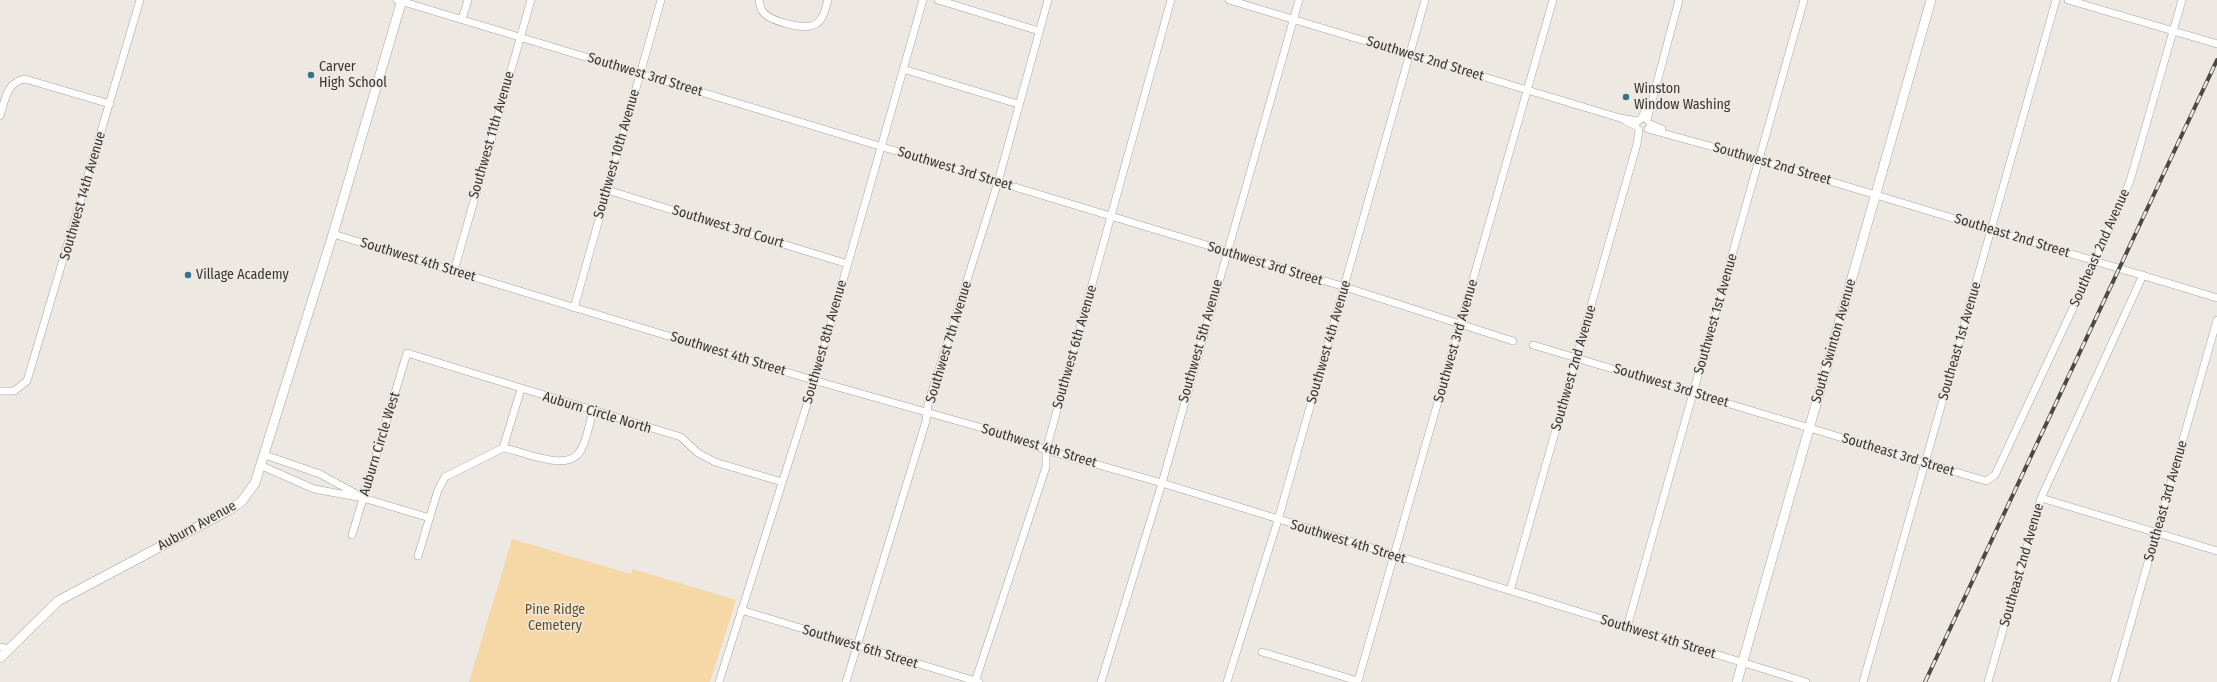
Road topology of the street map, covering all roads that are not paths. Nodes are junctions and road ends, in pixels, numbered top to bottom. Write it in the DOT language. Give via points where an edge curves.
graph roads {
  1 [pos="140,0"];
  2 [pos="400,0"];
  3 [pos="468,0"];
  4 [pos="532,0"];
  5 [pos="661,0"];
  6 [pos="759,0"];
  7 [pos="828,0"];
  8 [pos="923,0"];
  9 [pos="938,0"];
  10 [pos="1048,0"];
  11 [pos="1171,0"];
  12 [pos="1175,0"];
  13 [pos="1229,0"];
  14 [pos="1299,0"];
  15 [pos="1425,0"];
  16 [pos="1553,0"];
  17 [pos="1678,0"];
  18 [pos="1804,0"];
  19 [pos="1931,0"];
  20 [pos="2056,0"];
  21 [pos="2068,0"];
  22 [pos="2182,0"];
  23 [pos="1169,10"];
  24 [pos="462,19"];
  25 [pos="1294,19"];
  26 [pos="1039,31"];
  27 [pos="2173,31"];
  28 [pos="520,37"];
  29 [pos="2217,44"];
  30 [pos="1410,54"];
  31 [pos="903,69"];
  32 [pos="639,74"];
  33 [pos="1528,90"];
  34 [pos="110,104"];
  35 [pos="1018,104"];
  36 [pos="0,116"];
  37 [pos="1643,125"];
  38 [pos="881,147"];
  39 [pos="1760,160"];
  40 [pos="998,182"];
  41 [pos="607,190"];
  42 [pos="1876,195"];
  43 [pos="1112,217"];
  44 [pos="1991,230"];
  45 [pos="333,234"];
  46 [pos="1226,252"];
  47 [pos="2095,261"];
  48 [pos="848,264"];
  49 [pos="454,271"];
  50 [pos="2143,275"];
  51 [pos="1345,288"];
  52 [pos="2217,298"];
  53 [pos="574,308"];
  54 [pos="2217,320"];
  55 [pos="1461,324"];
  56 [pos="1513,341"];
  57 [pos="1533,344"];
  58 [pos="407,353"];
  59 [pos="1577,358"];
  60 [pos="815,379"];
  61 [pos="521,389"];
  62 [pos="0,391"];
  63 [pos="1693,393"];
  64 [pos="593,412"];
  65 [pos="928,414"];
  66 [pos="1809,428"];
  67 [pos="503,448"];
  68 [pos="1046,450"];
  69 [pos="265,455"];
  70 [pos="1925,463"];
  71 [pos="262,466"];
  72 [pos="1986,481"];
  73 [pos="782,482"];
  74 [pos="1162,483"];
  75 [pos="363,498"];
  76 [pos="2041,498"];
  77 [pos="430,518"];
  78 [pos="1278,520"];
  79 [pos="2156,533"];
  80 [pos="352,535"];
  81 [pos="2217,551"];
  82 [pos="418,556"];
  83 [pos="1394,556"];
  84 [pos="1510,591"];
  85 [pos="741,610"];
  86 [pos="1627,627"];
  87 [pos="0,647"];
  88 [pos="858,647"];
  89 [pos="9,649"];
  90 [pos="1262,652"];
  91 [pos="0,658"];
  92 [pos="1743,663"];
  93 [pos="1358,681"];
  94 [pos="719,682"];
  95 [pos="846,682"];
  96 [pos="977,682"];
  97 [pos="1101,682"];
  98 [pos="1228,682"];
  99 [pos="1737,682"];
  100 [pos="1806,682"];
  101 [pos="1863,682"];
  102 [pos="1988,682"];
  103 [pos="2114,682"];
  1 -- 34 [label="street, Southwest 14th Avenue"];
  2 -- 24 [label="street, Southwest 3rd Street"];
  2 -- 45 [label="street, Auburn Avenue"];
  3 -- 24 [label="street"];
  4 -- 28 [label="street, Southwest 11th Avenue"];
  5 -- 32 [label="street, Southwest 10th Avenue"];
  6 -- 7 [label="street" via="767,16 810,27 820,20"];
  8 -- 31 [label="street, Southwest 8th Avenue"];
  9 -- 26 [label="street"];
  10 -- 26 [label="street, Southwest 7th Avenue"];
  11 -- 23 [label="street, Southwest 6th Avenue"];
  12 -- 23 [label="street, Southwest 6th Avenue"];
  13 -- 25 [label="street, Southwest 2nd Street"];
  14 -- 25 [label="street, Southwest 5th Avenue"];
  15 -- 30 [label="street, Southwest 4th Avenue"];
  16 -- 33 [label="street, Southwest 3rd Avenue"];
  17 -- 37 [label="street, Southwest 2nd Avenue"];
  18 -- 39 [label="street, Southwest 1st Avenue"];
  19 -- 42 [label="street, South Swinton Avenue"];
  20 -- 44 [label="street, Southeast 1st Avenue"];
  21 -- 27 [label="street"];
  22 -- 27 [label="street, Southeast 2nd Avenue"];
  23 -- 43 [label="street, Southwest 6th Avenue"];
  24 -- 28 [label="street, Southwest 3rd Street"];
  25 -- 30 [label="street, Southwest 2nd Street"];
  25 -- 46 [label="street, Southwest 5th Avenue"];
  26 -- 35 [label="street, Southwest 7th Avenue"];
  27 -- 29 [label="street"];
  27 -- 47 [label="street, Southeast 2nd Avenue" via="2130,181"];
  28 -- 32 [label="street, Southwest 3rd Street"];
  28 -- 49 [label="street, Southwest 11th Avenue"];
  30 -- 33 [label="street, Southwest 2nd Street"];
  30 -- 51 [label="street, Southwest 4th Avenue"];
  31 -- 35 [label="street"];
  31 -- 38 [label="street, Southwest 8th Avenue"];
  32 -- 38 [label="street, Southwest 3rd Street"];
  32 -- 41 [label="street, Southwest 10th Avenue"];
  33 -- 37 [label="street, Southwest 2nd Street"];
  33 -- 55 [label="street, Southwest 3rd Avenue"];
  34 -- 36 [label="street" via="25,80 14,83 7,92"];
  34 -- 62 [label="street, Southwest 14th Avenue" via="27,381 20,389"];
  35 -- 40 [label="street, Southwest 7th Avenue"];
  37 -- 39 [label="street, Southwest 2nd Street" via="1662,129 1668,135"];
  37 -- 59 [label="street, Southwest 2nd Avenue"];
  38 -- 40 [label="street, Southwest 3rd Street"];
  38 -- 48 [label="street, Southwest 8th Avenue"];
  39 -- 42 [label="street, Southwest 2nd Street"];
  39 -- 63 [label="street, Southwest 1st Avenue"];
  40 -- 43 [label="street, Southwest 3rd Street"];
  40 -- 65 [label="street, Southwest 7th Avenue" via="928,404"];
  41 -- 48 [label="street, Southwest 3rd Court"];
  41 -- 53 [label="street, Southwest 10th Avenue"];
  42 -- 44 [label="street, Southeast 2nd Street"];
  42 -- 66 [label="street, South Swinton Avenue"];
  43 -- 46 [label="street, Southwest 3rd Street"];
  43 -- 68 [label="street, Southwest 6th Avenue"];
  44 -- 47 [label="street, Southeast 2nd Street"];
  44 -- 70 [label="street, Southeast 1st Avenue"];
  45 -- 49 [label="street, Southwest 4th Street"];
  45 -- 69 [label="street, Auburn Avenue"];
  46 -- 51 [label="street, Southwest 3rd Street"];
  46 -- 74 [label="street, Southwest 5th Avenue"];
  47 -- 50 [label="street, Southeast 2nd Street"];
  47 -- 72 [label="street, Southeast 2nd Avenue" via="1995,475"];
  48 -- 60 [label="street, Southwest 8th Avenue"];
  49 -- 53 [label="street, Southwest 4th Street"];
  50 -- 52 [label="street, Southeast 2nd Street"];
  50 -- 76 [label="street, Southeast 2nd Avenue"];
  51 -- 55 [label="street, Southwest 3rd Street"];
  51 -- 78 [label="street, Southwest 4th Avenue"];
  53 -- 60 [label="street, Southwest 4th Street"];
  54 -- 79 [label="street, Southeast 3rd Avenue"];
  55 -- 56 [label="street, Southwest 3rd Street"];
  55 -- 83 [label="street, Southwest 3rd Avenue"];
  57 -- 59 [label="street, Southwest 3rd Street"];
  58 -- 61 [label="street, Auburn Circle North"];
  58 -- 75 [label="street, Auburn Circle West"];
  59 -- 63 [label="street, Southwest 3rd Street"];
  59 -- 84 [label="street, Southwest 2nd Avenue"];
  60 -- 65 [label="street, Southwest 4th Street"];
  60 -- 73 [label="street, Southwest 8th Avenue"];
  61 -- 64 [label="street, Auburn Circle North"];
  61 -- 67 [label="street"];
  63 -- 66 [label="street, Southwest 3rd Street"];
  63 -- 86 [label="street, Southwest 1st Avenue"];
  64 -- 67 [label="street" via="582,449 569,461 557,462"];
  64 -- 73 [label="street, Auburn Circle North" via="681,438 698,453 715,462"];
  65 -- 68 [label="street, Southwest 4th Street" via="1000,433"];
  65 -- 88 [label="street, Southwest 7th Avenue"];
  66 -- 70 [label="street, Southeast 3rd Street"];
  66 -- 92 [label="street, South Swinton Avenue"];
  67 -- 77 [label="street" via="445,477 438,490"];
  68 -- 74 [label="street, Southwest 4th Street"];
  68 -- 96 [label="street, Southwest 6th Avenue" via="1046,467"];
  69 -- 71 [label="street, Auburn Avenue"];
  69 -- 75 [label="street" via="320,474"];
  70 -- 72 [label="street, Southeast 3rd Street"];
  70 -- 101 [label="street, Southeast 1st Avenue"];
  71 -- 75 [label="street" via="314,489"];
  71 -- 89 [label="street, Auburn Avenue" via="255,483 237,504 58,601"];
  73 -- 85 [label="street, Southwest 8th Avenue"];
  74 -- 78 [label="street, Southwest 4th Street"];
  74 -- 97 [label="street, Southwest 5th Avenue"];
  75 -- 77 [label="street"];
  75 -- 80 [label="street, Auburn Circle West"];
  76 -- 79 [label="street"];
  76 -- 102 [label="street, Southeast 2nd Avenue"];
  77 -- 82 [label="street"];
  78 -- 83 [label="street, Southwest 4th Street"];
  78 -- 98 [label="street, Southwest 4th Avenue"];
  79 -- 81 [label="street"];
  79 -- 103 [label="street, Southeast 3rd Avenue"];
  83 -- 84 [label="street, Southwest 4th Street"];
  83 -- 93 [label="street, Southwest 3rd Avenue"];
  84 -- 86 [label="street, Southwest 4th Street"];
  85 -- 88 [label="street, Southwest 6th Street"];
  85 -- 94 [label="street, Southwest 8th Avenue"];
  86 -- 92 [label="street, Southwest 4th Street"];
  87 -- 89 [label="street"];
  88 -- 95 [label="street, Southwest 7th Avenue"];
  88 -- 96 [label="street, Southwest 6th Street"];
  89 -- 91 [label="street, Auburn Avenue"];
  90 -- 93 [label="street"];
  92 -- 99 [label="street, South Swinton Avenue"];
  92 -- 100 [label="street, Southwest 4th Street"];
}
